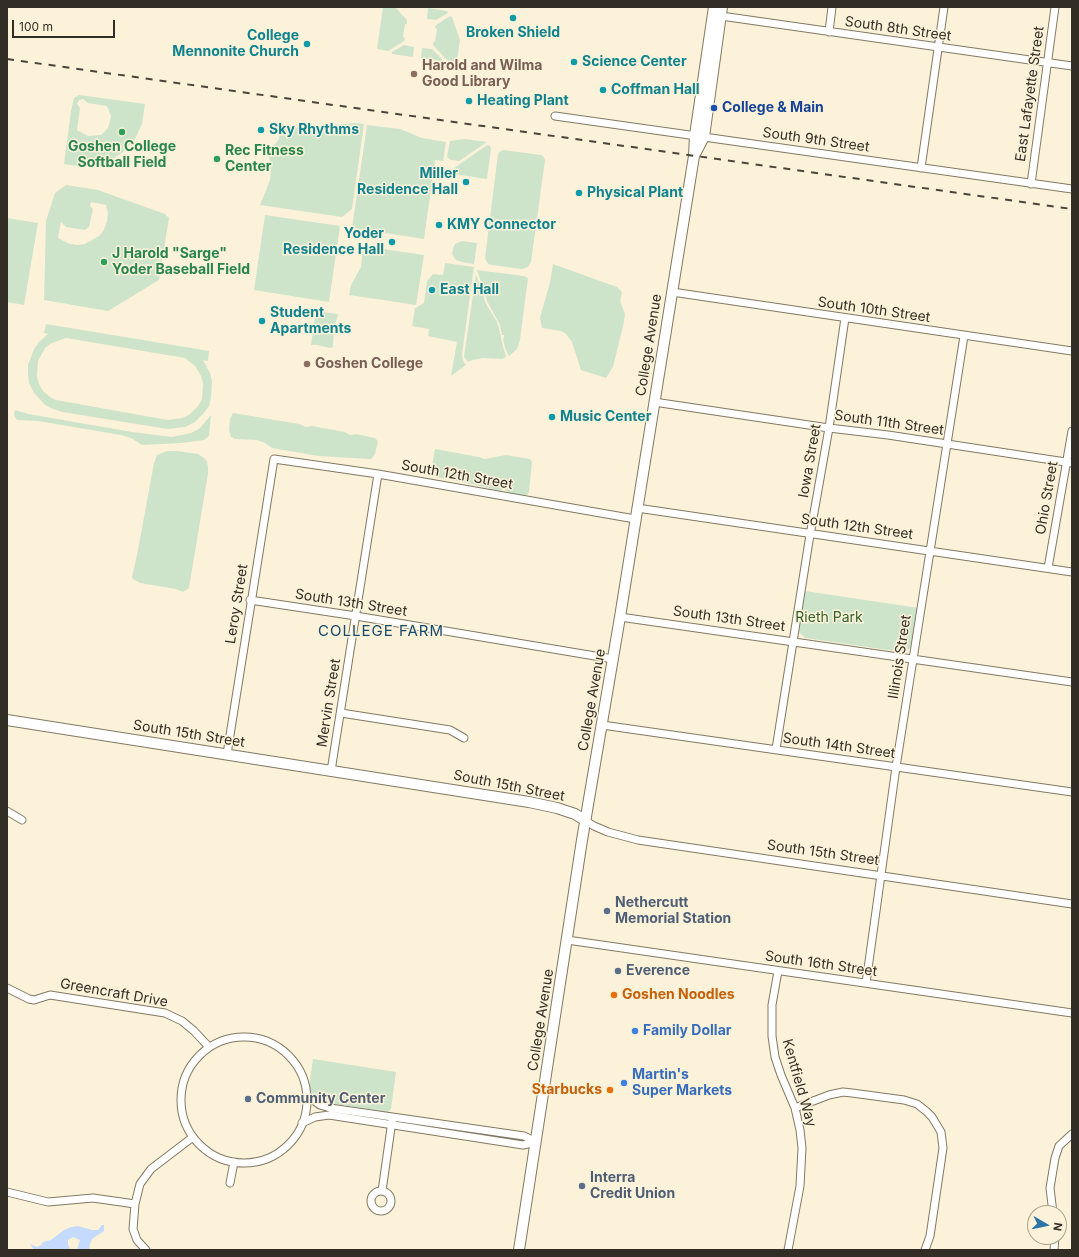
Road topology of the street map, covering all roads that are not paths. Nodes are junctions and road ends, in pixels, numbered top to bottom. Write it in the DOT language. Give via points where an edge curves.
graph roads {
  1 [pos="714,7"];
  2 [pos="832,7"];
  3 [pos="944,7"];
  4 [pos="1055,7"];
  5 [pos="721,12"];
  6 [pos="829,32"];
  7 [pos="938,47"];
  8 [pos="1048,63"];
  9 [pos="1072,66"];
  10 [pos="555,116"];
  11 [pos="700,136"];
  12 [pos="921,168"];
  13 [pos="1031,184"];
  14 [pos="1072,189"];
  15 [pos="672,292"];
  16 [pos="845,318"];
  17 [pos="964,336"];
  18 [pos="1072,351"];
  19 [pos="654,402"];
  20 [pos="829,428"];
  21 [pos="1072,431"];
  22 [pos="948,444"];
  23 [pos="274,458"];
  24 [pos="1069,462"];
  25 [pos="378,474"];
  26 [pos="637,508"];
  27 [pos="636,519"];
  28 [pos="810,534"];
  29 [pos="930,552"];
  30 [pos="1048,568"];
  31 [pos="1072,572"];
  32 [pos="250,600"];
  33 [pos="356,616"];
  34 [pos="620,617"];
  35 [pos="793,642"];
  36 [pos="613,659"];
  37 [pos="913,659"];
  38 [pos="1072,682"];
  39 [pos="340,712"];
  40 [pos="7,720"];
  41 [pos="602,725"];
  42 [pos="464,738"];
  43 [pos="776,749"];
  44 [pos="227,754"];
  45 [pos="896,767"];
  46 [pos="331,771"];
  47 [pos="1072,792"];
  48 [pos="7,811"];
  49 [pos="22,820"];
  50 [pos="586,821"];
  51 [pos="881,876"];
  52 [pos="1072,904"];
  53 [pos="567,940"];
  54 [pos="778,971"];
  55 [pos="866,983"];
  56 [pos="7,988"];
  57 [pos="1072,1013"];
  58 [pos="209,1047"];
  59 [pos="306,1094"];
  60 [pos="795,1108"];
  61 [pos="393,1117"];
  62 [pos="302,1123"];
  63 [pos="392,1125"];
  64 [pos="1072,1134"];
  65 [pos="193,1137"];
  66 [pos="536,1142"];
  67 [pos="234,1162"];
  68 [pos="230,1183"];
  69 [pos="382,1191"];
  70 [pos="7,1192"];
  71 [pos="135,1204"];
  72 [pos="1052,1205"];
  73 [pos="146,1250"];
  74 [pos="519,1250"];
  75 [pos="788,1250"];
  76 [pos="925,1250"];
  1 -- 11 [label="main road, College Avenue"];
  2 -- 6 [label="street"];
  3 -- 7 [label="street"];
  4 -- 8 [label="street, East Lafayette Street"];
  5 -- 6 [label="street, South 8th Street"];
  5 -- 11 [label="main road, College Avenue"];
  6 -- 7 [label="street, South 8th Street"];
  7 -- 8 [label="street, South 8th Street"];
  7 -- 12 [label="street"];
  8 -- 9 [label="street, South 8th Street"];
  8 -- 13 [label="street, East Lafayette Street"];
  10 -- 11 [label="street, South 9th Street"];
  11 -- 12 [label="street, South 9th Street"];
  11 -- 15 [label="main road, College Avenue" via="694,156"];
  12 -- 13 [label="street, South 9th Street"];
  13 -- 14 [label="street, South 9th Street"];
  15 -- 16 [label="street, South 10th Street"];
  15 -- 19 [label="main road, College Avenue"];
  16 -- 17 [label="street, South 10th Street"];
  16 -- 20 [label="street, Iowa Street"];
  17 -- 18 [label="street, South 10th Street"];
  17 -- 22 [label="street, Illinois Street"];
  19 -- 20 [label="street, South 11th Street"];
  19 -- 26 [label="main road, College Avenue"];
  20 -- 22 [label="street, South 11th Street"];
  20 -- 28 [label="street, Iowa Street"];
  21 -- 24 [label="street, Ohio Street"];
  22 -- 24 [label="street, South 11th Street"];
  22 -- 29 [label="street, Illinois Street"];
  23 -- 25 [label="street, South 12th Street"];
  23 -- 32 [label="street, Leroy Street"];
  24 -- 30 [label="street, Ohio Street"];
  25 -- 27 [label="street, South 12th Street"];
  25 -- 33 [label="street, Mervin Street"];
  26 -- 27 [label="main road, College Avenue"];
  26 -- 28 [label="street, South 12th Street"];
  27 -- 34 [label="main road, College Avenue"];
  28 -- 29 [label="street, South 12th Street"];
  28 -- 35 [label="street, Iowa Street"];
  29 -- 30 [label="street, South 12th Street"];
  29 -- 37 [label="street, Illinois Street"];
  30 -- 31 [label="street, South 12th Street"];
  32 -- 33 [label="street, South 13th Street"];
  32 -- 44 [label="street, Leroy Street"];
  33 -- 36 [label="street, South 13th Street"];
  33 -- 39 [label="street, Mervin Street"];
  34 -- 35 [label="street, South 13th Street"];
  34 -- 36 [label="main road, College Avenue"];
  35 -- 37 [label="street, South 13th Street"];
  35 -- 43 [label="street, Iowa Street"];
  36 -- 41 [label="main road, College Avenue"];
  37 -- 38 [label="street, South 13th Street"];
  37 -- 45 [label="street, Illinois Street"];
  39 -- 42 [label="street" via="450,730"];
  39 -- 46 [label="street, Mervin Street"];
  40 -- 44 [label="main road, South 15th Street"];
  41 -- 43 [label="street, South 14th Street"];
  41 -- 50 [label="main road, College Avenue"];
  43 -- 45 [label="street, South 14th Street"];
  44 -- 46 [label="main road, South 15th Street"];
  45 -- 47 [label="street, South 14th Street"];
  45 -- 51 [label="street, Illinois Street"];
  46 -- 50 [label="main road, South 15th Street" via="543,805 575,814"];
  48 -- 49 [label="street"];
  50 -- 51 [label="street, South 15th Street" via="608,832 638,840"];
  50 -- 53 [label="main road, College Avenue"];
  51 -- 52 [label="street, South 15th Street"];
  51 -- 55 [label="street, Illinois Street"];
  53 -- 54 [label="street, South 16th Street"];
  53 -- 66 [label="main road, College Avenue"];
  54 -- 55 [label="street, South 16th Street"];
  54 -- 60 [label="street, Kentfield Way" via="772,1005 772,1036 775,1057"];
  55 -- 57 [label="street, South 16th Street"];
  56 -- 58 [label="street, Greencraft Drive" via="34,1000 50,995 165,1013 194,1031"];
  58 -- 59 [label="street" via="237,1037 251,1037 268,1042 284,1051 295,1064 303,1078"];
  58 -- 65 [label="street" via="190,1066 182,1084 182,1113"];
  59 -- 61 [label="street" via="326,1107"];
  59 -- 62 [label="street"];
  60 -- 75 [label="street, Kentfield Way" via="802,1144 802,1167"];
  60 -- 76 [label="street" via="829,1095 852,1092 917,1104 932,1117 941,1132 943,1148 930,1236"];
  61 -- 63 [label="street"];
  61 -- 66 [label="street" via="524,1136"];
  62 -- 63 [label="street" via="324,1115"];
  62 -- 67 [label="street" via="288,1144 278,1152 255,1162"];
  63 -- 66 [label="street" via="523,1145"];
  63 -- 69 [label="street"];
  64 -- 72 [label="street" via="1059,1146 1055,1158 1050,1188"];
  65 -- 67 [label="street" via="211,1154"];
  65 -- 71 [label="street" via="151,1169 140,1184"];
  66 -- 74 [label="main road, College Avenue"];
  67 -- 68 [label="street"];
  70 -- 71 [label="street" via="48,1202 93,1198"];
  71 -- 73 [label="street" via="135,1236"];
}
